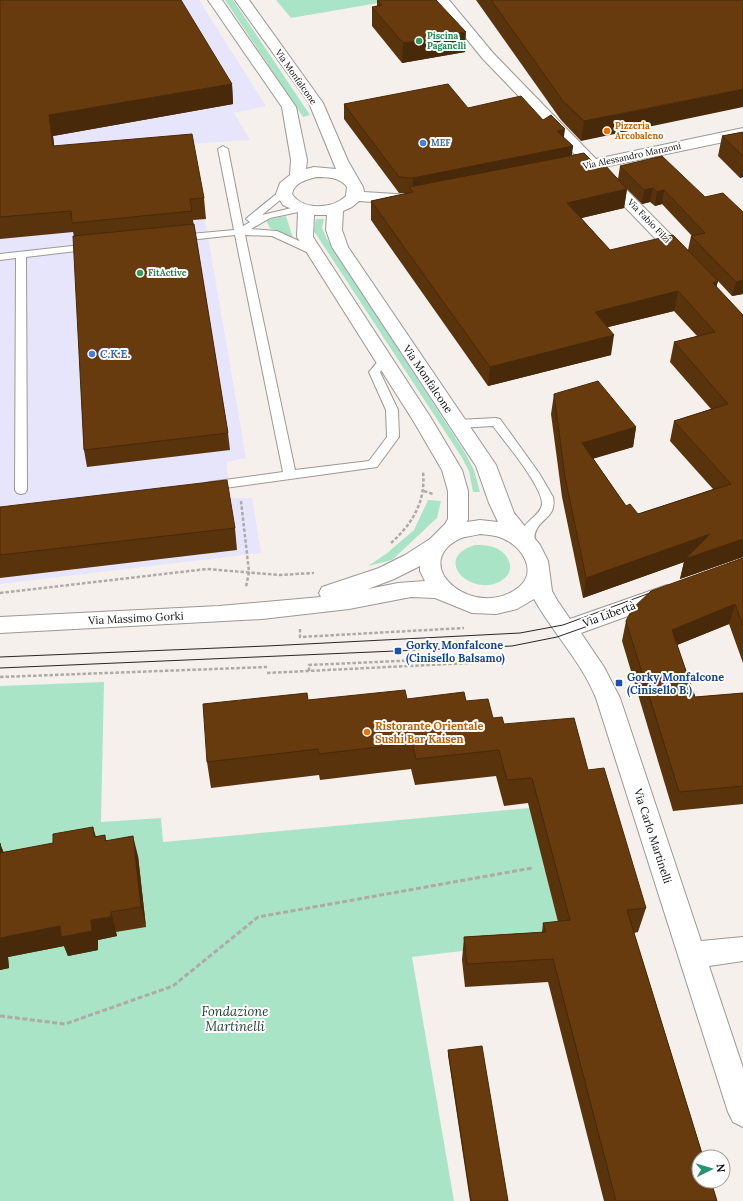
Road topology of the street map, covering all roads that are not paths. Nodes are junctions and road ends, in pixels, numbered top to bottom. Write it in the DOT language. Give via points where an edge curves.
graph roads {
  1 [pos="215,0"];
  2 [pos="242,0"];
  3 [pos="442,0"];
  4 [pos="743,133"];
  5 [pos="223,149"];
  6 [pos="594,164"];
  7 [pos="569,169"];
  8 [pos="298,176"];
  9 [pos="350,180"];
  10 [pos="283,192"];
  11 [pos="355,196"];
  12 [pos="428,197"];
  13 [pos="335,209"];
  14 [pos="303,210"];
  15 [pos="239,232"];
  16 [pos="168,239"];
  17 [pos="98,246"];
  18 [pos="315,252"];
  19 [pos="21,255"];
  20 [pos="0,257"];
  21 [pos="693,267"];
  22 [pos="384,360"];
  23 [pos="458,424"];
  24 [pos="290,475"];
  25 [pos="197,488"];
  26 [pos="21,490"];
  27 [pos="440,542"];
  28 [pos="529,546"];
  29 [pos="538,573"];
  30 [pos="685,587"];
  31 [pos="447,594"];
  32 [pos="272,610"];
  33 [pos="0,625"];
  34 [pos="566,629"];
  35 [pos="743,949"];
  36 [pos="692,955"];
  37 [pos="743,1112"];
  1 -- 8 [label="street" via="289,107 299,160"];
  2 -- 9 [label="street, Via Monfalcone" via="316,103"];
  3 -- 6 [label="street, Via Fabio Filzi" via="488,56"];
  4 -- 6 [label="street, Via Alessandro Manzoni"];
  5 -- 15 [label="lane"];
  6 -- 7 [label="street, Via Alessandro Manzoni"];
  6 -- 21 [label="street, Via Fabio Filzi"];
  8 -- 9 [label="street" via="326,172"];
  8 -- 10 [label="street" via="289,182"];
  9 -- 11 [label="street, Via Monfalcone" via="356,187"];
  10 -- 14 [label="street" via="286,199"];
  10 -- 15 [label="lane" via="258,212"];
  11 -- 12 [label="street" via="413,200"];
  11 -- 13 [label="street" via="346,205"];
  13 -- 14 [label="street" via="318,212"];
  13 -- 23 [label="street, Via Monfalcone" via="334,230 340,247"];
  14 -- 15 [label="lane" via="267,216"];
  14 -- 18 [label="street" via="305,237"];
  15 -- 16 [label="lane"];
  15 -- 18 [label="lane" via="274,233"];
  15 -- 24 [label="lane"];
  17 -- 19 [label="lane"];
  18 -- 22 [label="street"];
  19 -- 20 [label="lane"];
  19 -- 26 [label="lane"];
  22 -- 24 [label="lane" via="374,372 392,410 393,437 373,464"];
  22 -- 27 [label="street" via="443,454 454,477 458,496 458,519 454,528"];
  23 -- 28 [label="street, Via Monfalcone" via="486,464 506,518"];
  23 -- 28 [label="lane" via="496,422 543,489 547,509 528,531 526,537"];
  24 -- 25 [label="lane"];
  27 -- 28 [label="street" via="462,529 487,527 511,533"];
  27 -- 31 [label="street" via="430,556 430,569 436,584"];
  27 -- 32 [label="street, Via Massimo Gorki" via="420,558 394,570 340,590"];
  28 -- 29 [label="street" via="537,560"];
  29 -- 31 [label="street" via="529,591 505,604 476,606"];
  29 -- 34 [label="street, Via Carlo Martinelli" via="544,598"];
  30 -- 34 [label="street, Via Libertà"];
  31 -- 32 [label="street, Via Massimo Gorki" via="429,589 412,590"];
  32 -- 33 [label="street, Via Massimo Gorki" via="239,614"];
  34 -- 36 [label="street, Via Carlo Martinelli" via="593,667 608,698"];
  35 -- 36 [label="street"];
  36 -- 37 [label="street, Via Carlo Martinelli"];
}
